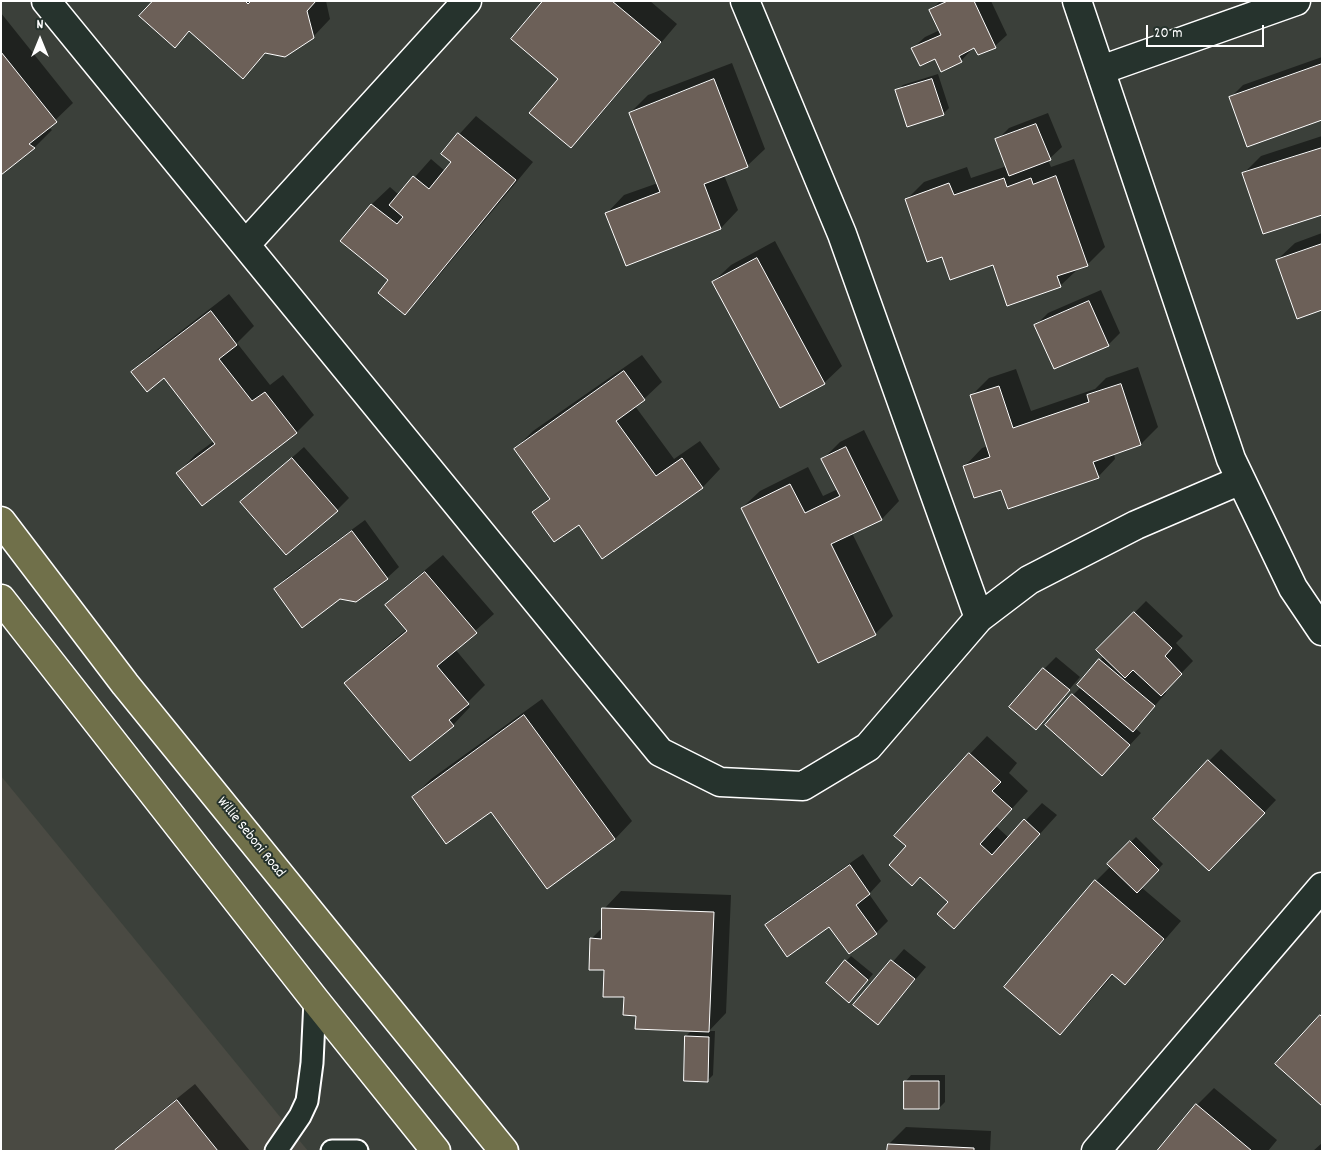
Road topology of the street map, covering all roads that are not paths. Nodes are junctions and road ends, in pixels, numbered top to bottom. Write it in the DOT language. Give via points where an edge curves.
graph roads {
  1 [pos="46,1"];
  2 [pos="467,1"];
  3 [pos="745,1"];
  4 [pos="1077,1"];
  5 [pos="1296,1"];
  6 [pos="1101,70"];
  7 [pos="246,244"];
  8 [pos="1241,480"];
  9 [pos="1,521"];
  10 [pos="1,599"];
  11 [pos="979,618"];
  12 [pos="1322,631"];
  13 [pos="1322,886"];
  14 [pos="315,1000"];
  15 [pos="276,1151"];
  16 [pos="332,1151"];
  17 [pos="357,1151"];
  18 [pos="436,1151"];
  19 [pos="504,1151"];
  20 [pos="1096,1151"];
  1 -- 7 [label="street"];
  2 -- 7 [label="street"];
  3 -- 11 [label="street" via="842,234"];
  4 -- 6 [label="street"];
  5 -- 6 [label="street"];
  6 -- 8 [label="street" via="1227,450"];
  7 -- 11 [label="street" via="660,752 720,782 803,786 868,746"];
  8 -- 11 [label="street" via="1136,525 1029,580"];
  8 -- 12 [label="street" via="1293,588"];
  9 -- 19 [label="main road, Willie Seboni Road" via="125,684"];
  10 -- 14 [label="main road"];
  13 -- 20 [label="street"];
  14 -- 15 [label="lane" via="307,1101"];
  14 -- 18 [label="main road"];
  16 -- 17 [label="lane"];
}
